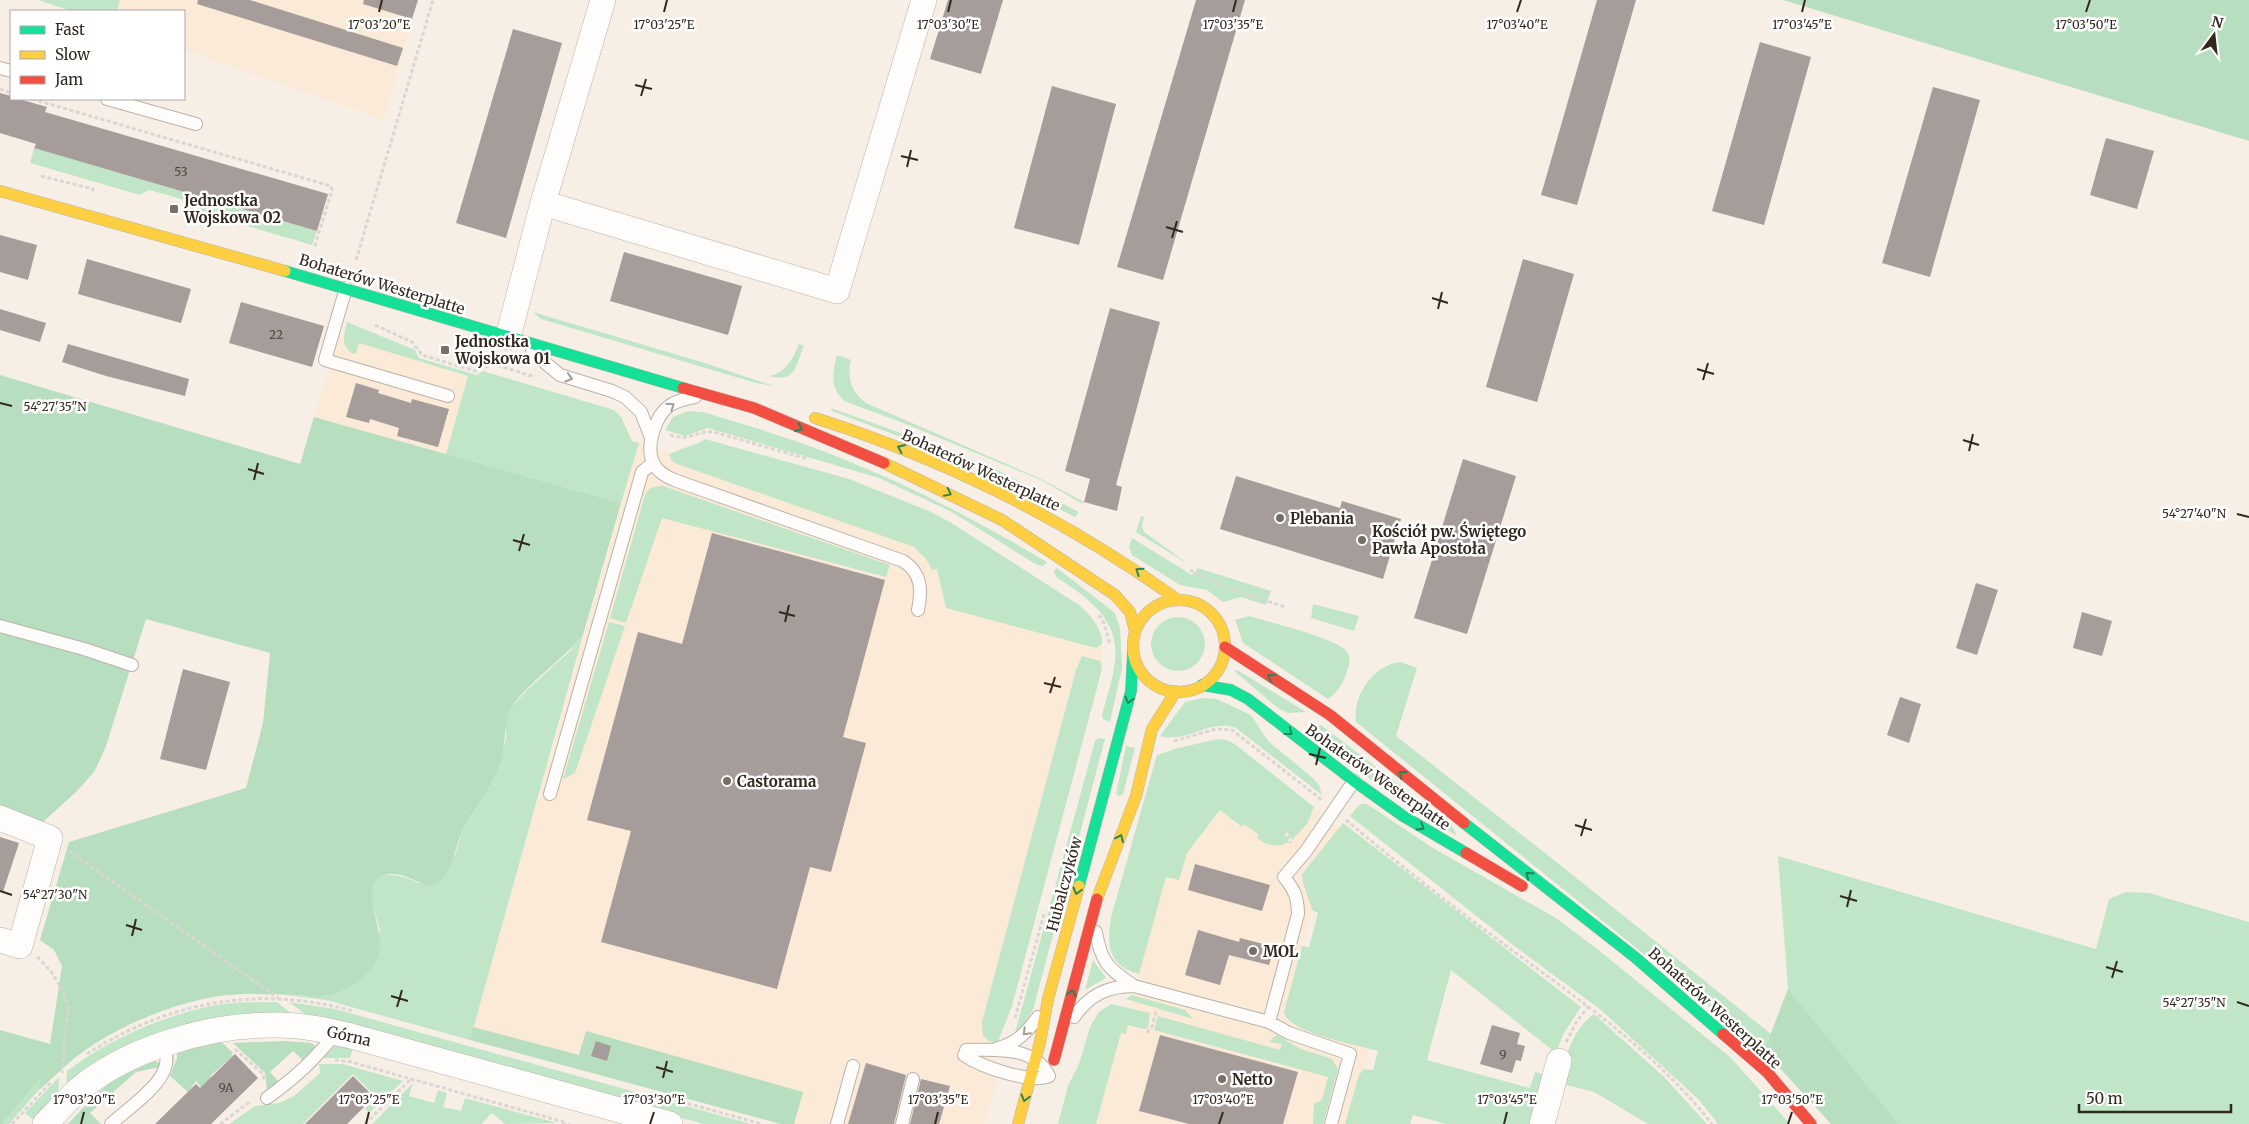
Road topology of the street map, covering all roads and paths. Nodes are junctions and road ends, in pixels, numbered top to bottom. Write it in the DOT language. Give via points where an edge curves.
graph roads {
  1 [pos="432,0"];
  2 [pos="604,0"];
  3 [pos="924,0"];
  4 [pos="35,100"];
  5 [pos="111,100"];
  6 [pos="196,124"];
  7 [pos="0,191"];
  8 [pos="543,203"];
  9 [pos="314,249"];
  10 [pos="356,260"];
  11 [pos="346,288"];
  12 [pos="370,323"];
  13 [pos="512,338"];
  14 [pos="493,364"];
  15 [pos="707,395"];
  16 [pos="448,396"];
  17 [pos="754,408"];
  18 [pos="657,435"];
  19 [pos="814,460"];
  20 [pos="653,463"];
  21 [pos="1190,570"];
  22 [pos="1178,600"];
  23 [pos="1285,607"];
  24 [pos="1094,609"];
  25 [pos="918,610"];
  26 [pos="0,626"];
  27 [pos="1135,631"];
  28 [pos="1111,647"];
  29 [pos="1225,647"];
  30 [pos="1133,652"];
  31 [pos="132,665"];
  32 [pos="1202,685"];
  33 [pos="1176,691"];
  34 [pos="1169,741"];
  35 [pos="1354,781"];
  36 [pos="550,794"];
  37 [pos="1321,800"];
  38 [pos="0,818"];
  39 [pos="1346,821"];
  40 [pos="1284,830"];
  41 [pos="50,838"];
  42 [pos="1291,843"];
  43 [pos="1567,905"];
  44 [pos="1046,907"];
  45 [pos="1093,915"];
  46 [pos="10,943"];
  47 [pos="1134,986"];
  48 [pos="1048,999"];
  49 [pos="1589,1006"];
  50 [pos="1156,1012"];
  51 [pos="1015,1019"];
  52 [pos="1269,1022"];
  53 [pos="297,1026"];
  54 [pos="214,1031"];
  55 [pos="336,1033"];
  56 [pos="1147,1033"];
  57 [pos="1058,1042"];
  58 [pos="165,1045"];
  59 [pos="992,1050"];
  60 [pos="314,1060"];
  61 [pos="1035,1060"];
  62 [pos="1559,1061"];
  63 [pos="853,1066"];
  64 [pos="62,1072"];
  65 [pos="1049,1076"];
  66 [pos="1031,1078"];
  67 [pos="411,1079"];
  68 [pos="913,1079"];
  69 [pos="1045,1092"];
  70 [pos="267,1098"];
  71 [pos="563,1123"];
  72 [pos="45,1124"];
  73 [pos="110,1124"];
  74 [pos="220,1124"];
  75 [pos="365,1124"];
  76 [pos="570,1124"];
  77 [pos="670,1124"];
  78 [pos="837,1124"];
  79 [pos="902,1124"];
  80 [pos="1018,1124"];
  81 [pos="1331,1124"];
  82 [pos="1542,1124"];
  83 [pos="1712,1124"];
  84 [pos="1811,1124"];
  1 -- 10 [label="path"];
  2 -- 8 [label="street"];
  3 -- 8 [label="street" via="837,291"];
  4 -- 9 [label="path" via="331,186"];
  5 -- 6 [label="lane"];
  7 -- 11 [label="main road, Bohaterów Westerplatte"];
  8 -- 13 [label="street"];
  11 -- 13 [label="main road, Bohaterów Westerplatte"];
  11 -- 16 [label="lane" via="325,360"];
  12 -- 14 [label="path" via="412,342 422,355 475,371"];
  13 -- 15 [label="main road, Bohaterów Westerplatte"];
  13 -- 18 [label="lane, one-way" via="560,375 625,397 641,412"];
  15 -- 17 [label="main road, Bohaterów Westerplatte"];
  18 -- 15 [label="lane, one-way" via="660,416 669,406 682,399"];
  22 -- 17 [label="main road, Bohaterów Westerplatte, one-way" via="1107,551 1027,506 874,437 801,415"];
  17 -- 27 [label="main road, Bohaterów Westerplatte, one-way" via="895,468 1002,520 1115,595 1130,612"];
  18 -- 19 [label="path" via="685,439 702,432 714,432"];
  18 -- 20 [label="lane" via="650,454"];
  20 -- 25 [label="lane" via="662,474 677,481 903,561 919,578"];
  20 -- 36 [label="lane" via="642,472"];
  21 -- 23 [label="path" via="1222,586"];
  22 -- 27 [label="main road" via="1157,605 1144,616"];
  22 -- 29 [label="main road" via="1202,606 1212,613 1224,634"];
  24 -- 28 [label="path" via="1104,623"];
  26 -- 31 [label="lane"];
  27 -- 30 [label="main road"];
  29 -- 32 [label="main road" via="1219,669"];
  43 -- 29 [label="main road, Bohaterów Westerplatte, one-way" via="1330,716"];
  30 -- 33 [label="main road" via="1143,675 1164,689"];
  30 -- 48 [label="main road, Hubalczyków, one-way" via="1131,692"];
  32 -- 33 [label="main road"];
  32 -- 35 [label="main road, Bohaterów Westerplatte, one-way" via="1231,690 1248,699"];
  45 -- 33 [label="main road, one-way" via="1110,858 1136,796 1152,729"];
  34 -- 37 [label="path" via="1216,729 1232,730"];
  35 -- 43 [label="main road, Bohaterów Westerplatte, one-way" via="1431,834 1515,883"];
  35 -- 52 [label="lane" via="1306,852 1284,876 1294,889 1298,914"];
  38 -- 41 [label="street"];
  39 -- 49 [label="path"];
  40 -- 42 [label="path"];
  41 -- 46 [label="street"];
  41 -- 53 [label="path" via="280,999 299,1015"];
  43 -- 84 [label="main road, Bohaterów Westerplatte" via="1636,958 1768,1072"];
  44 -- 51 [label="path"];
  45 -- 47 [label="lane" via="1106,965"];
  57 -- 45 [label="main road, one-way"];
  46 -- 64 [label="path" via="31,951 53,974 65,997 68,1006"];
  47 -- 52 [label="lane"];
  47 -- 57 [label="lane" via="1112,988 1088,1000"];
  48 -- 59 [label="lane, one-way" via="1026,1033 1009,1045"];
  48 -- 61 [label="main road, Hubalczyków"];
  49 -- 62 [label="path" via="1569,1034"];
  49 -- 83 [label="path" via="1690,1097"];
  50 -- 56 [label="path"];
  52 -- 81 [label="lane" via="1290,1033 1350,1054"];
  53 -- 54 [label="street, Górna" via="247,1026"];
  53 -- 55 [label="street, Górna"];
  54 -- 58 [label="street, Górna"];
  54 -- 70 [label="path" via="263,1074"];
  55 -- 60 [label="lane"];
  55 -- 77 [label="street, Górna"];
  57 -- 65 [label="main road"];
  58 -- 72 [label="street, Górna" via="100,1074 76,1092"];
  58 -- 73 [label="lane" via="166,1068 156,1084"];
  59 -- 61 [label="lane" via="1016,1051"];
  59 -- 66 [label="lane" via="965,1053 974,1062"];
  60 -- 67 [label="path" via="351,1062"];
  60 -- 70 [label="lane"];
  61 -- 65 [label="lane"];
  61 -- 66 [label="main road, Hubalczyków"];
  62 -- 82 [label="street"];
  63 -- 78 [label="lane"];
  65 -- 66 [label="lane"];
  65 -- 69 [label="main road"];
  66 -- 80 [label="main road, Hubalczyków, one-way"];
  67 -- 71 [label="path"];
  67 -- 75 [label="path"];
  68 -- 79 [label="lane"];
  70 -- 74 [label="path" via="251,1100"];
  71 -- 76 [label="path"];
}
